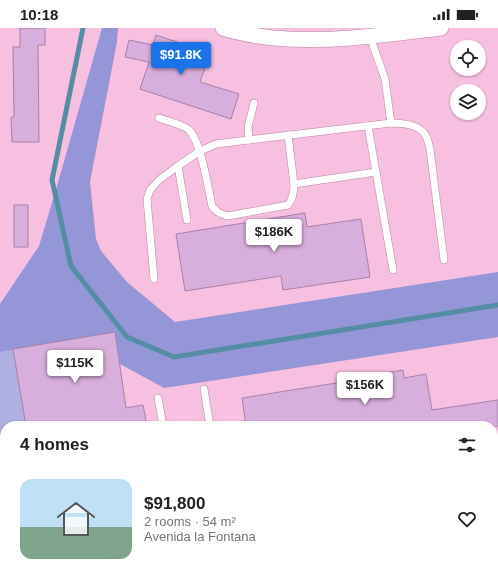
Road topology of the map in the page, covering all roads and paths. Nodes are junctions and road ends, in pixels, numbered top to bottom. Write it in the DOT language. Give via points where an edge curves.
graph roads {
  1 [pos="223,28"];
  2 [pos="441,28"];
  3 [pos="370,37"];
  4 [pos="254,103"];
  5 [pos="159,118"];
  6 [pos="391,123"];
  7 [pos="368,126"];
  8 [pos="288,135"];
  9 [pos="249,140"];
  10 [pos="200,151"];
  11 [pos="178,166"];
  12 [pos="376,172"];
  13 [pos="294,184"];
  14 [pos="187,220"];
  15 [pos="444,260"];
  16 [pos="393,270"];
  17 [pos="154,279"];
  18 [pos="204,389"];
  19 [pos="158,398"];
  20 [pos="162,421"];
  21 [pos="209,421"];
  1 -- 3 [label="street" via="260,37 295,40"];
  2 -- 3 [label="street"];
  3 -- 6 [label="lane" via="385,79"];
  4 -- 9 [label="lane" via="248,127"];
  5 -- 10 [label="lane" via="187,128 197,141"];
  6 -- 7 [label="lane"];
  6 -- 15 [label="lane" via="404,123 426,135"];
  7 -- 8 [label="lane"];
  7 -- 12 [label="lane"];
  8 -- 9 [label="lane"];
  8 -- 13 [label="lane"];
  9 -- 10 [label="lane" via="216,144"];
  10 -- 11 [label="lane"];
  10 -- 13 [label="lane" via="212,206 221,215 228,216 288,205 294,192"];
  11 -- 14 [label="lane"];
  11 -- 17 [label="lane" via="159,180 150,190 147,199"];
  12 -- 13 [label="lane"];
  12 -- 16 [label="lane"];
  18 -- 21 [label="lane"];
  19 -- 20 [label="lane"];
}
